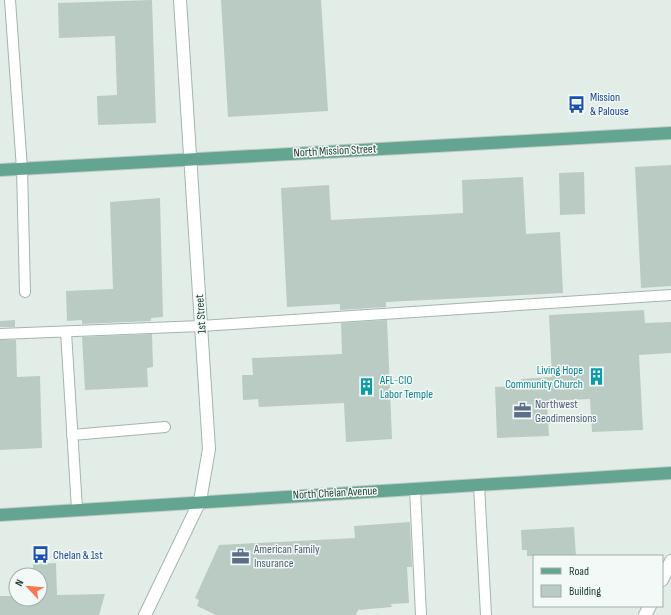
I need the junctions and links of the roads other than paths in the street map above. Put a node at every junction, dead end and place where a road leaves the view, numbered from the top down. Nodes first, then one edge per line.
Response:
1 (10, 0) edge
2 (180, 0) edge
3 (671, 133) edge
4 (190, 159) junction
5 (22, 169) junction
6 (0, 170) edge
7 (25, 292) dead end
8 (671, 295) edge
9 (202, 326) junction
10 (66, 332) junction
11 (0, 334) edge
12 (165, 427) dead end
13 (72, 435) junction
14 (671, 473) edge
15 (479, 485) junction
16 (414, 489) junction
17 (200, 501) junction
18 (77, 509) junction
19 (0, 515) edge
20 (671, 561) edge
21 (663, 578) edge
22 (145, 615) edge
23 (421, 615) edge
24 (486, 615) edge

1 - 5 lane
2 - 4 street, 1st Street
3 - 4 main road, North Mission Street
4 - 5 main road, North Mission Street
4 - 9 street, 1st Street
5 - 6 main road, North Mission Street
5 - 7 lane
8 - 9 lane
9 - 10 lane
9 - 17 street, 1st Street
10 - 11 lane
10 - 13 lane
12 - 13 lane
13 - 18 lane
14 - 15 main road, North Chelan Avenue
15 - 16 main road, North Chelan Avenue
15 - 24 lane
16 - 17 main road, North Chelan Avenue
16 - 23 lane
17 - 18 main road, North Chelan Avenue
17 - 22 street, 1st Street
18 - 19 main road, North Chelan Avenue
20 - 21 street

